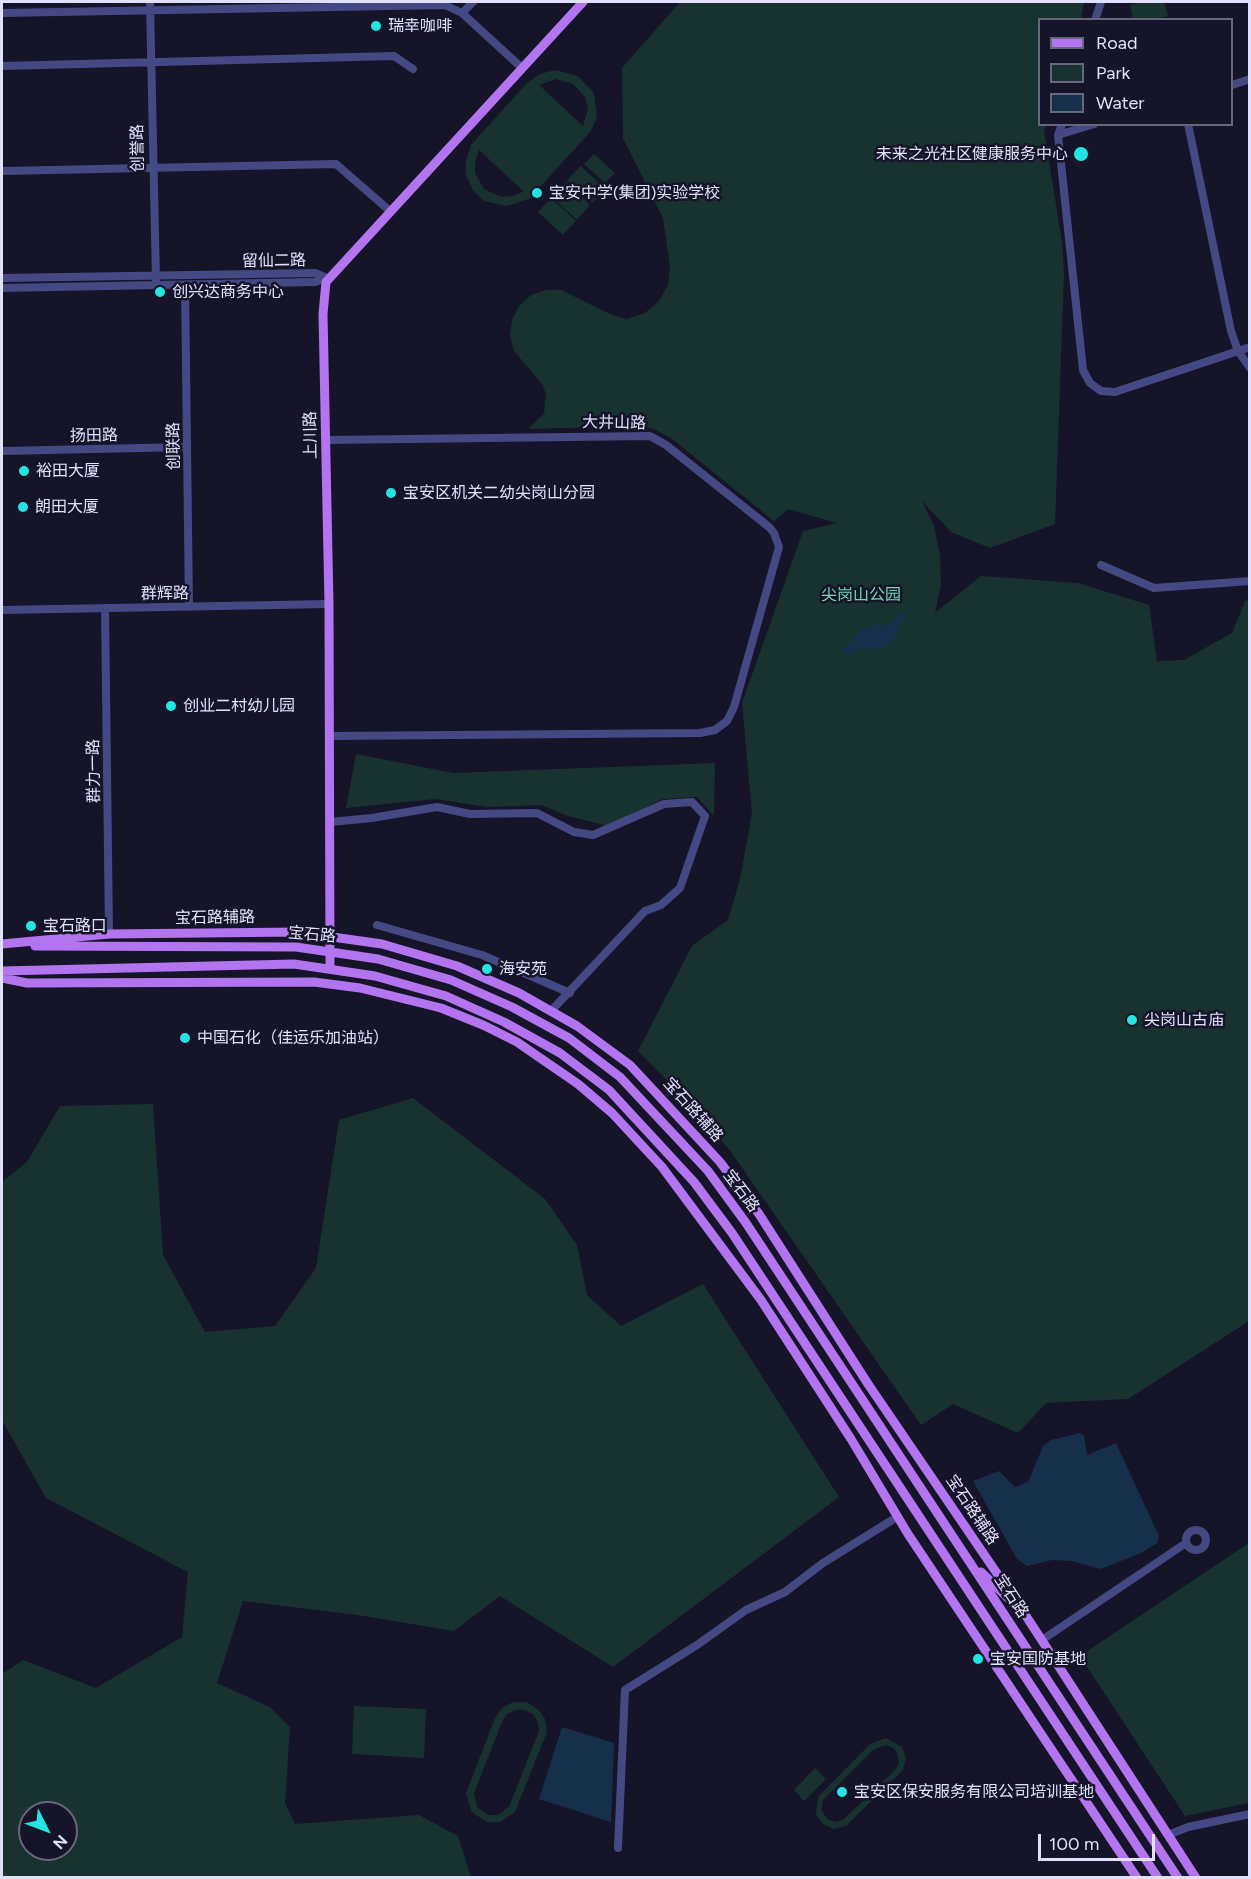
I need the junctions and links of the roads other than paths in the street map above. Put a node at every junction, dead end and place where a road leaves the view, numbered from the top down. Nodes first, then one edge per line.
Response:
1 (473, 2) edge
2 (583, 2) edge
3 (1101, 2) edge
4 (445, 3) edge
5 (150, 6) edge
6 (2, 13) edge
7 (462, 13) junction
8 (1096, 18) edge
9 (151, 62) junction
10 (2, 66) edge
11 (522, 68) junction
12 (413, 69) dead end
13 (1250, 79) edge
14 (1233, 85) edge
15 (1061, 126) edge
16 (1087, 126) edge
17 (1188, 126) edge
18 (1058, 135) junction
19 (152, 169) junction
20 (2, 171) edge
21 (390, 211) junction
22 (156, 276) junction
23 (327, 278) junction
24 (2, 279) edge
25 (157, 285) junction
26 (185, 285) junction
27 (2, 288) edge
28 (1250, 347) edge
29 (1238, 351) junction
30 (1250, 368) edge
31 (326, 440) junction
32 (187, 447) junction
33 (2, 451) edge
34 (1101, 565) dead end
35 (1250, 581) edge
36 (329, 604) junction
37 (189, 607) junction
38 (105, 608) junction
39 (2, 610) edge
40 (330, 735) junction
41 (330, 822) junction
42 (377, 925) dead end
43 (109, 934) junction
44 (331, 935) junction
45 (2, 945) edge
46 (331, 951) junction
47 (330, 968) junction
48 (2, 971) edge
49 (2, 978) edge
50 (570, 993) junction
51 (551, 1011) junction
52 (897, 1517) junction
53 (1186, 1543) dead end
54 (968, 1558) junction
55 (1028, 1619) junction
56 (1042, 1640) junction
57 (1250, 1814) edge
58 (1168, 1835) junction
59 (618, 1848) dead end
60 (1137, 1878) edge
61 (1158, 1878) edge
62 (1178, 1878) edge
63 (1197, 1878) edge

1 - 7 street
2 - 11 main road
3 - 8 street
4 - 5 street
4 - 7 street
5 - 6 street
5 - 9 street, 创誉路
7 - 11 street
9 - 10 street
9 - 12 street
9 - 19 street, 创誉路
11 - 21 main road
13 - 14 street
15 - 18 street
16 - 18 street
17 - 29 street
18 - 29 street
19 - 20 street
19 - 21 street
19 - 22 street, 创誉路
21 - 23 main road
22 - 23 street, 留仙二路
22 - 24 street, 留仙二路
22 - 25 street, 创誉路
23 - 26 street, 留仙二路
23 - 31 main road, 上川路
25 - 26 street, 留仙二路
25 - 27 street, 留仙二路
26 - 32 street, 创联路
28 - 29 street
29 - 30 street
31 - 36 main road, 上川路
31 - 40 street, 大井山路
32 - 33 street, 扬田路
32 - 37 street, 创联路
34 - 35 street
36 - 37 street, 群辉路
36 - 40 main road, 上川路
37 - 38 street, 群辉路
38 - 39 street, 群辉路
38 - 43 street, 群力一路
40 - 41 main road, 上川路
41 - 44 main road, 上川路
41 - 50 street
42 - 50 street
43 - 44 main road, 宝石路辅路
43 - 45 main road, 宝石路辅路
44 - 46 main road, 上川路
44 - 51 main road, 宝石路辅路
45 - 46 main road, 宝石路
46 - 47 main road, 上川路
46 - 54 main road, 宝石路
47 - 48 main road, 宝石路
47 - 61 main road, 宝石路
49 - 52 main road
50 - 51 street
51 - 55 main road, 宝石路辅路
52 - 59 street
52 - 60 main road
53 - 56 street
54 - 55 main road
54 - 62 main road, 宝石路
55 - 56 main road, 宝石路辅路
56 - 58 main road, 宝石路辅路
57 - 58 street
58 - 63 main road, 宝石路辅路

